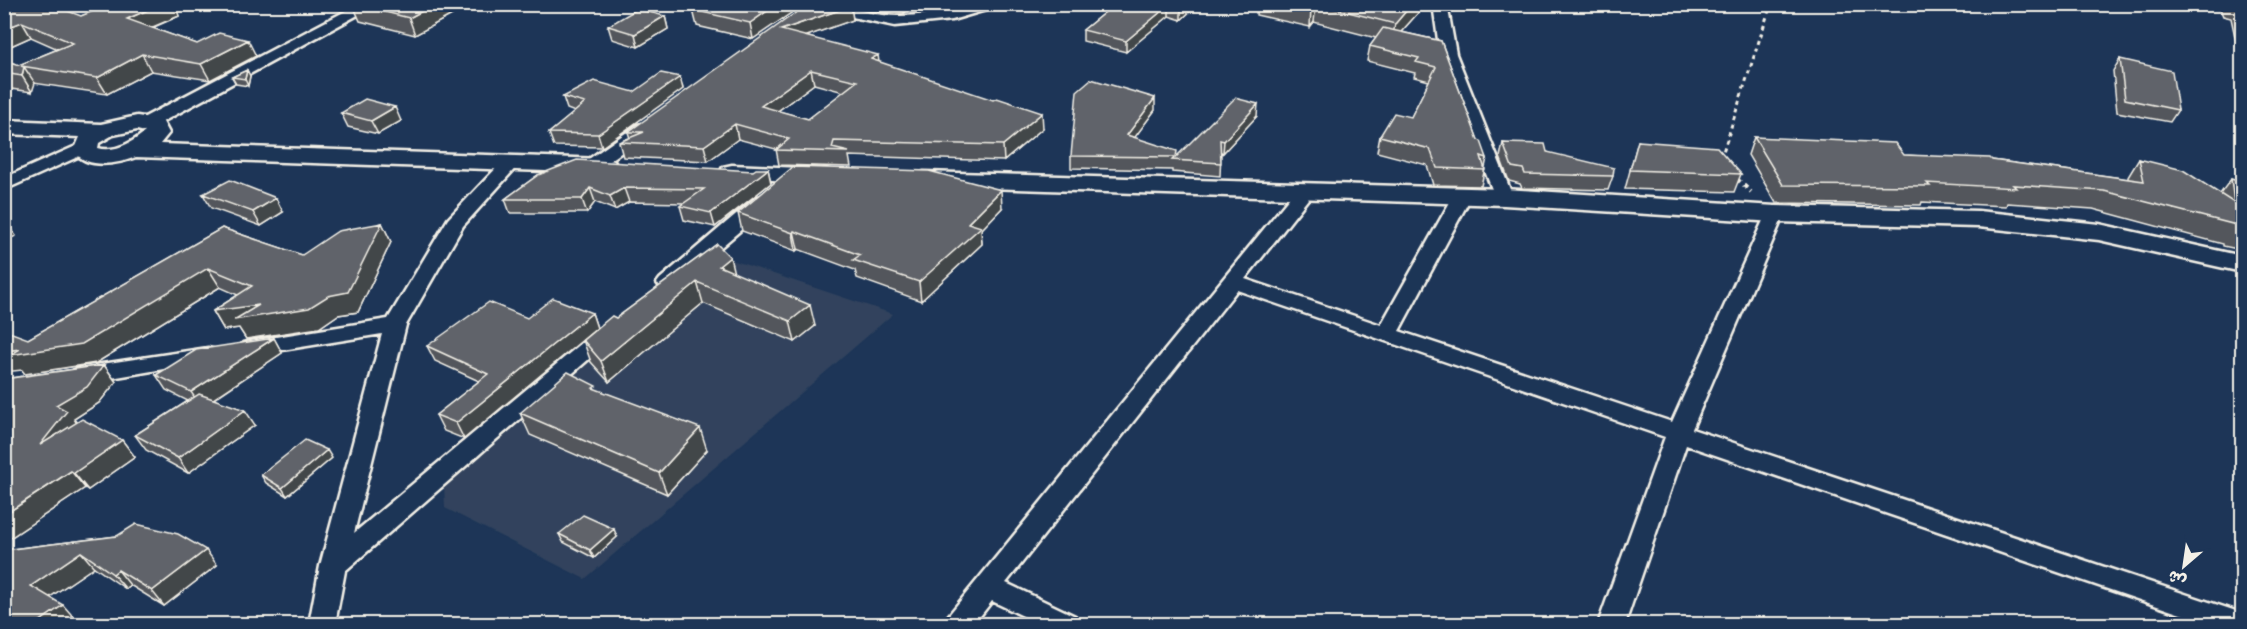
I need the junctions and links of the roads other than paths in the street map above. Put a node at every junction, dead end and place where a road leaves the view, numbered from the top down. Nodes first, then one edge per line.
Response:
1 (371, 4) edge
2 (991, 4) edge
3 (1440, 4) edge
4 (813, 7) edge
5 (660, 117) edge
6 (4, 127) edge
7 (152, 128) junction
8 (104, 131) junction
9 (4, 143) edge
10 (85, 147) junction
11 (134, 150) junction
12 (511, 163) junction
13 (592, 165) junction
14 (628, 167) edge
15 (711, 171) edge
16 (795, 175) junction
17 (852, 177) edge
18 (899, 178) edge
19 (4, 185) edge
20 (1306, 190) junction
21 (1463, 195) junction
22 (1504, 196) junction
23 (1775, 214) junction
24 (2242, 264) edge
25 (1233, 282) junction
26 (650, 297) edge
27 (623, 320) edge
28 (395, 325) junction
29 (1387, 334) junction
30 (64, 378) edge
31 (1679, 432) junction
32 (333, 566) junction
33 (989, 586) junction
34 (322, 624) edge
35 (958, 624) edge
36 (1065, 624) edge
37 (1611, 624) edge
38 (2242, 624) edge

1 - 7 street
2 - 4 street
3 - 22 street
5 - 13 street
6 - 8 street
7 - 8 street
7 - 11 street
7 - 13 street
8 - 10 street
9 - 10 street
10 - 11 street
10 - 19 street
11 - 12 street
12 - 13 street
12 - 28 street
13 - 14 street
15 - 16 street
16 - 17 street
16 - 26 street
18 - 20 street
20 - 21 street
20 - 25 street
21 - 22 street
21 - 29 street
22 - 23 street
23 - 24 street
23 - 31 street
25 - 29 street
25 - 33 street
27 - 32 street
28 - 30 street
28 - 32 street
29 - 31 street
31 - 37 street
31 - 38 street
32 - 34 street
33 - 35 street
33 - 36 street

